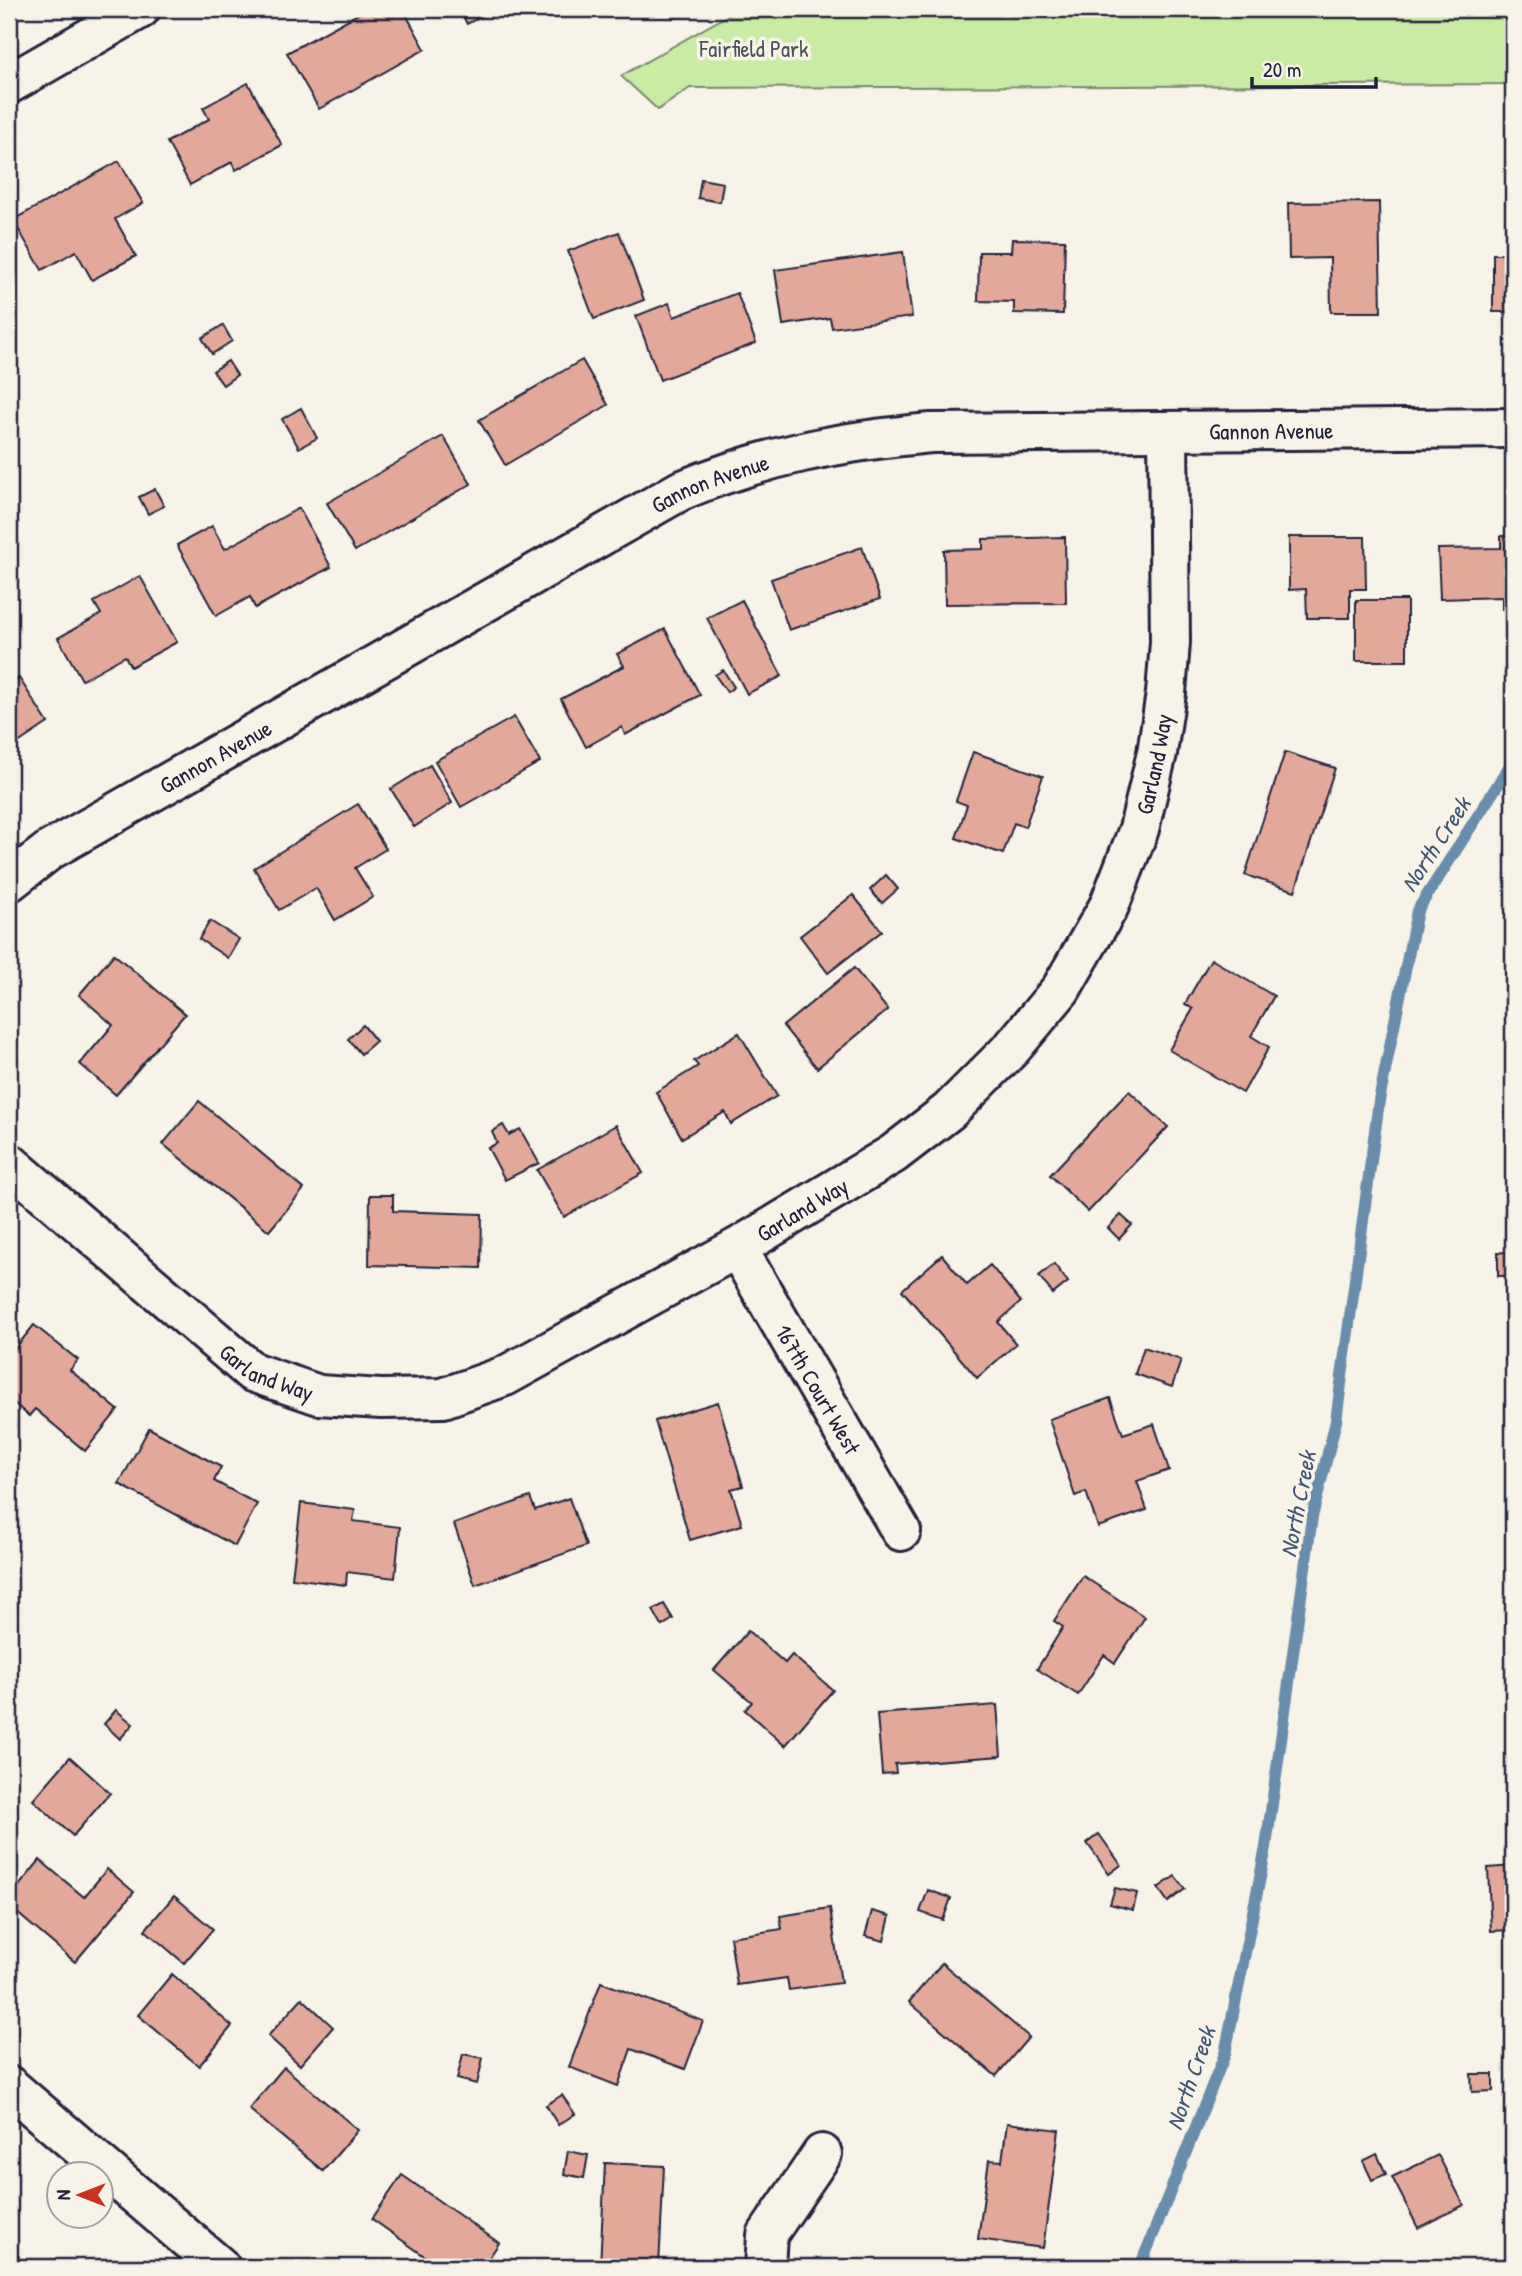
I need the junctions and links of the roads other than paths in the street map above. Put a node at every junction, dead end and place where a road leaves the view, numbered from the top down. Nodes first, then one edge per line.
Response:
1 (140, 9) edge
2 (9, 84) edge
3 (1513, 428) edge
4 (1168, 432) junction
5 (9, 882) edge
6 (9, 1163) edge
7 (737, 1248) junction
8 (901, 1531) dead end
9 (9, 2086) edge
10 (822, 2154) dead end
11 (220, 2267) edge
12 (765, 2267) edge

1 - 2 street
3 - 4 street, Gannon Avenue
4 - 5 street, Gannon Avenue
4 - 7 street, Garland Way
6 - 7 street, Garland Way
7 - 8 street, 167th Court West
9 - 11 street
10 - 12 street

